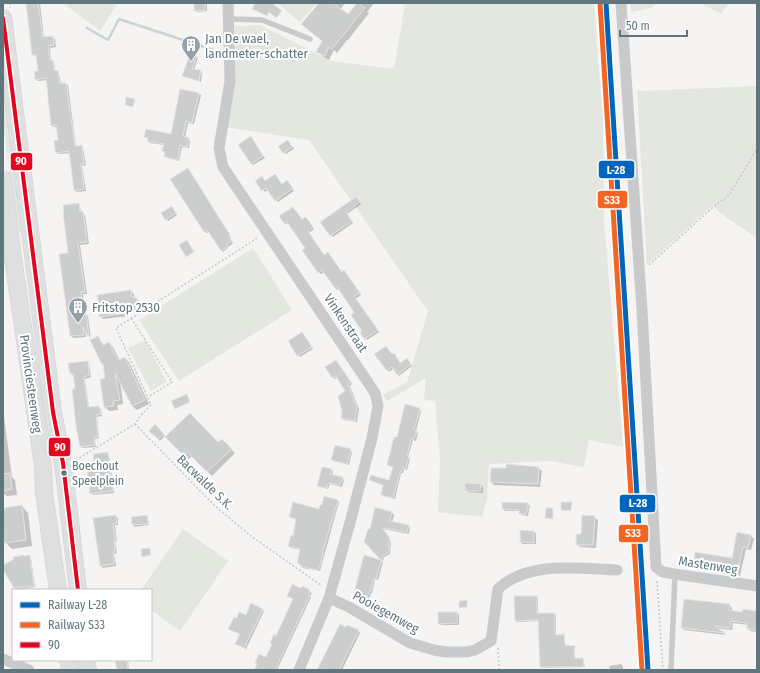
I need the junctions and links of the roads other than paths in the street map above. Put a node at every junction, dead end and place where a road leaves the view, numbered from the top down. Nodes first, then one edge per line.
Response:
1 (228, 3) edge
2 (621, 3) edge
3 (3, 18) edge
4 (228, 19) junction
5 (310, 39) dead end
6 (3, 179) edge
7 (44, 492) junction
8 (67, 499) junction
9 (617, 570) dead end
10 (675, 575) junction
11 (757, 586) edge
12 (58, 589) edge
13 (78, 589) edge
14 (329, 595) junction
15 (3, 659) edge
16 (29, 670) edge
17 (299, 670) edge
18 (671, 670) edge

1 - 4 street, Vinkenstraat
2 - 10 street, Mastenweg
3 - 8 main road, Provinciesteenweg
4 - 5 lane
4 - 14 street, Vinkenstraat
6 - 7 main road, Provinciesteenweg
7 - 8 main road
7 - 12 main road, Provinciesteenweg
8 - 13 main road, Provinciesteenweg
9 - 14 street, Pooiegemweg
10 - 11 street, Mastenweg
10 - 18 lane
14 - 17 street, Vinkenstraat
15 - 16 street

